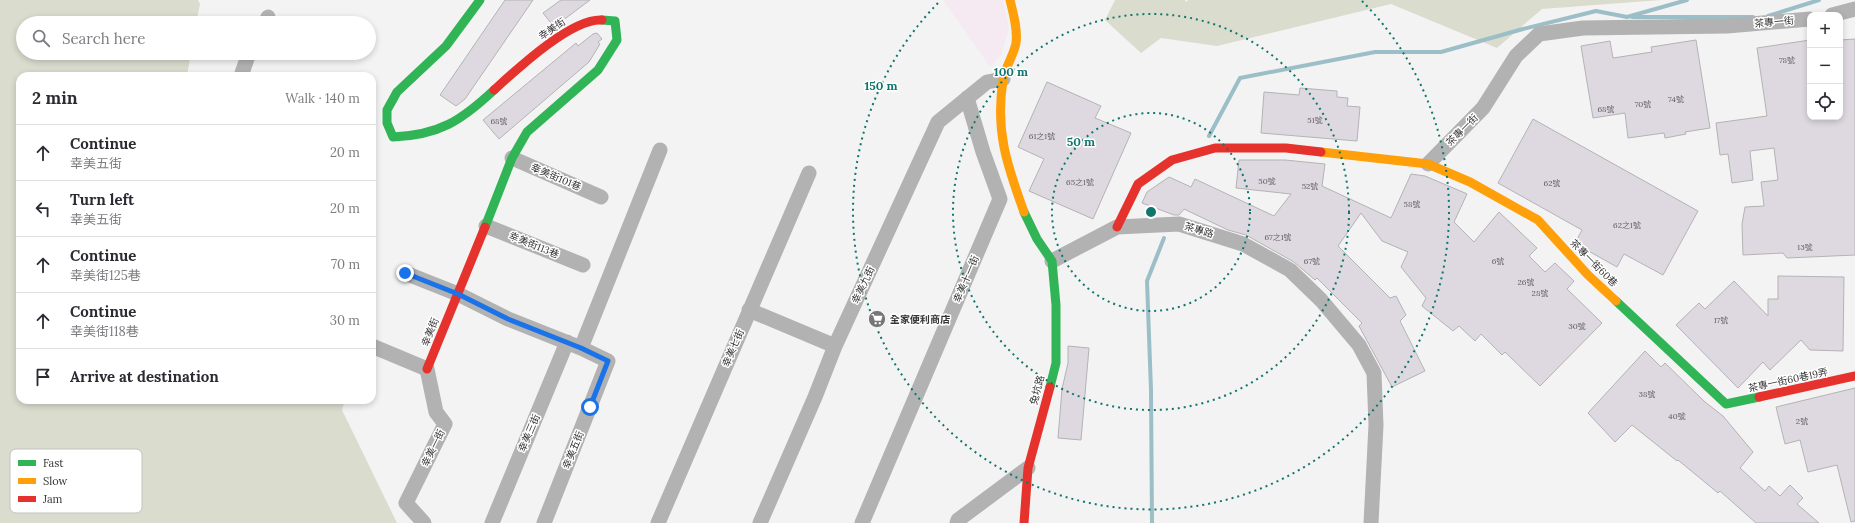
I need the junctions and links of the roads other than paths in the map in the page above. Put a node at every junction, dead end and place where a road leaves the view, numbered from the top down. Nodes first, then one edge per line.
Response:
1 (480, 0) edge
2 (1010, 0) edge
3 (1855, 9) edge
4 (1843, 12) edge
5 (1807, 19) edge
6 (247, 60) edge
7 (242, 72) edge
8 (1003, 79) junction
9 (967, 98) junction
10 (660, 150) dead end
11 (512, 158) junction
12 (1428, 164) junction
13 (809, 173) dead end
14 (601, 197) dead end
15 (486, 226) junction
16 (1117, 227) junction
17 (1052, 261) junction
18 (583, 265) dead end
19 (405, 273) dead end
20 (458, 294) junction
21 (749, 310) junction
22 (574, 345) junction
23 (835, 346) junction
24 (376, 348) edge
25 (427, 369) junction
26 (1855, 376) edge
27 (1726, 404) joint
28 (1028, 468) junction
29 (424, 523) edge
30 (492, 523) edge
31 (544, 523) edge
32 (658, 523) edge
33 (760, 523) edge
34 (862, 523) edge
35 (957, 523) edge
36 (1024, 523) edge
37 (1371, 523) edge

1 - 11 street, 幸美街
2 - 8 street
3 - 4 street
5 - 12 street, 茶專一街
6 - 7 street
8 - 9 street, 幸美九街
8 - 17 street
9 - 23 street, 幸美九街
9 - 34 street, 幸美十一街
10 - 22 street, 幸美三街
11 - 14 street, 幸美街101巷
11 - 15 street, 幸美街
12 - 16 street
12 - 27 street, 茶專一街60巷
13 - 21 street, 幸美七街
15 - 18 street, 幸美街113巷
15 - 20 street, 幸美街
16 - 17 street, 茶專路
16 - 37 street, 茶專路
17 - 28 street, 兔坑路
19 - 20 street
20 - 22 street
20 - 25 street, 幸美街
21 - 23 street
21 - 32 street, 幸美七街
22 - 30 street, 幸美三街
22 - 31 street, 幸美五街
23 - 33 street, 幸美九街
24 - 25 street
25 - 29 street, 幸美一街
26 - 27 street, 茶專一街60巷19弄
28 - 35 street
28 - 36 street, 兔坑路

